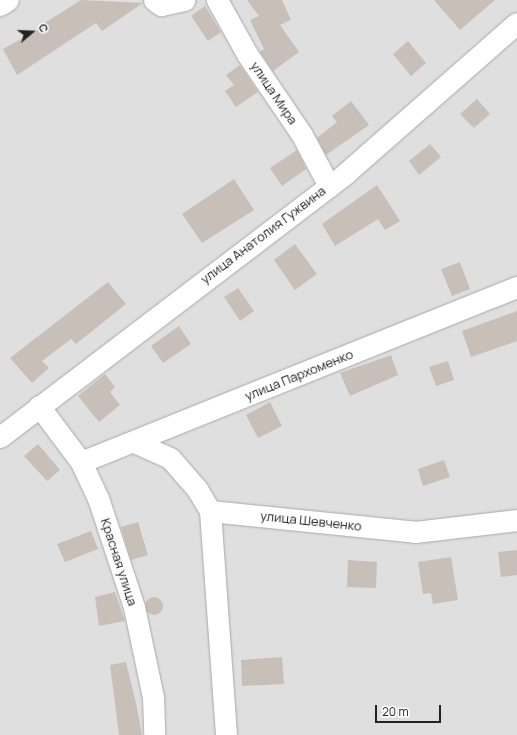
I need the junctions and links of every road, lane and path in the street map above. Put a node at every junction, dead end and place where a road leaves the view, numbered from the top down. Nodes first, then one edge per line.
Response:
1 (8, 0) edge
2 (154, 0) edge
3 (184, 0) edge
4 (217, 0) edge
5 (0, 5) edge
6 (517, 23) edge
7 (329, 186) junction
8 (517, 287) edge
9 (39, 406) junction
10 (0, 437) edge
11 (134, 442) junction
12 (80, 462) junction
13 (210, 511) junction
14 (517, 520) edge
15 (154, 735) edge
16 (226, 735) edge

1 - 5 street
2 - 3 street
4 - 7 street, улица Мира
6 - 7 street, улица Анатолия Гужвина
7 - 9 street, улица Анатолия Гужвина
8 - 11 street, улица Пархоменко
9 - 10 street, улица Анатолия Гужвина
9 - 12 street, Красная улица
11 - 12 street, улица Пархоменко
11 - 13 street
12 - 15 street, Красная улица
13 - 14 street, улица Шевченко
13 - 16 street

